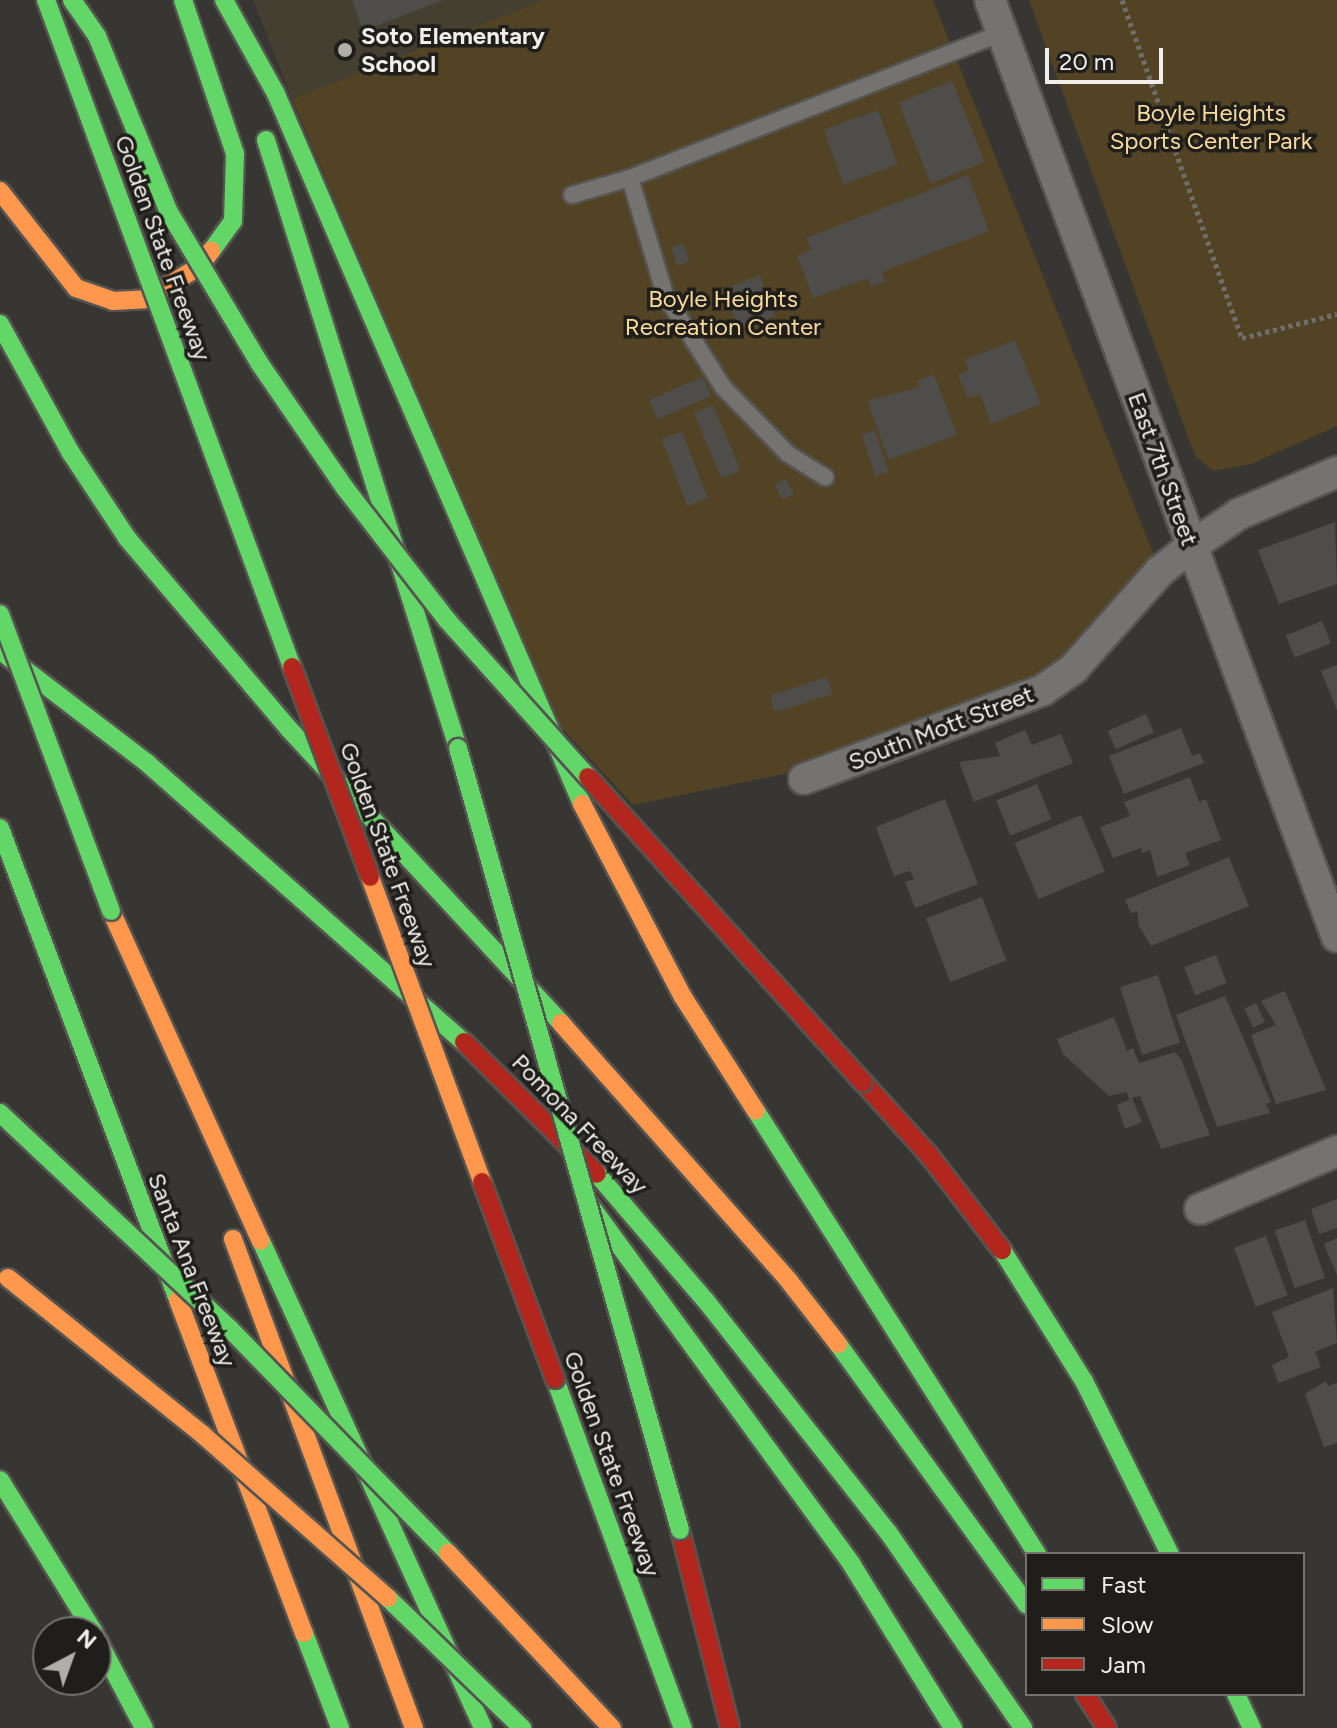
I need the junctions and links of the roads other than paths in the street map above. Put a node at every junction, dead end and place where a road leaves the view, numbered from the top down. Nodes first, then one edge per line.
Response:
1 (46, 0) edge
2 (72, 0) edge
3 (183, 0) edge
4 (224, 0) edge
5 (990, 0) edge
6 (1002, 33) junction
7 (245, 80) dead end
8 (258, 117) dead end
9 (630, 178) junction
10 (0, 191) edge
11 (572, 195) dead end
12 (0, 324) edge
13 (1337, 472) edge
14 (825, 477) dead end
15 (1192, 546) junction
16 (0, 614) edge
17 (0, 651) edge
18 (804, 779) dead end
19 (0, 828) edge
20 (111, 911) junction
21 (1337, 937) edge
22 (484, 1060) junction
23 (0, 1113) edge
24 (1337, 1151) edge
25 (210, 1178) dead end
26 (1200, 1209) dead end
27 (227, 1223) dead end
28 (4, 1275) edge
29 (0, 1480) edge
30 (1036, 1552) edge
31 (1169, 1552) edge
32 (1025, 1602) edge
33 (84, 1616) edge
34 (112, 1667) edge
35 (1086, 1696) edge
36 (1237, 1696) edge
37 (144, 1728) edge
38 (340, 1728) edge
39 (414, 1728) edge
40 (483, 1728) edge
41 (522, 1728) edge
42 (612, 1728) edge
43 (683, 1728) edge
44 (730, 1728) edge
45 (953, 1728) edge
46 (1023, 1728) edge
47 (1107, 1728) edge
48 (1252, 1728) edge

1 - 43 highway, Golden State Freeway, bridge
2 - 31 highway, bridge
3 - 10 highway
4 - 7 highway
4 - 30 highway
5 - 6 street, East 7th Street
6 - 9 lane
6 - 15 street, East 7th Street
8 - 44 highway, bridge
9 - 11 lane
9 - 14 lane
12 - 32 highway
13 - 15 street, South Mott Street
15 - 18 street, South Mott Street
15 - 21 street, East 7th Street
16 - 20 highway, bridge
17 - 22 highway, Pomona Freeway
19 - 38 highway, Santa Ana Freeway
20 - 25 highway
20 - 40 highway
22 - 45 highway
22 - 46 highway, Pomona Freeway
23 - 42 highway, bridge
24 - 26 street
27 - 39 highway
28 - 41 highway, bridge
29 - 33 highway
34 - 37 highway
35 - 47 highway
36 - 48 highway

